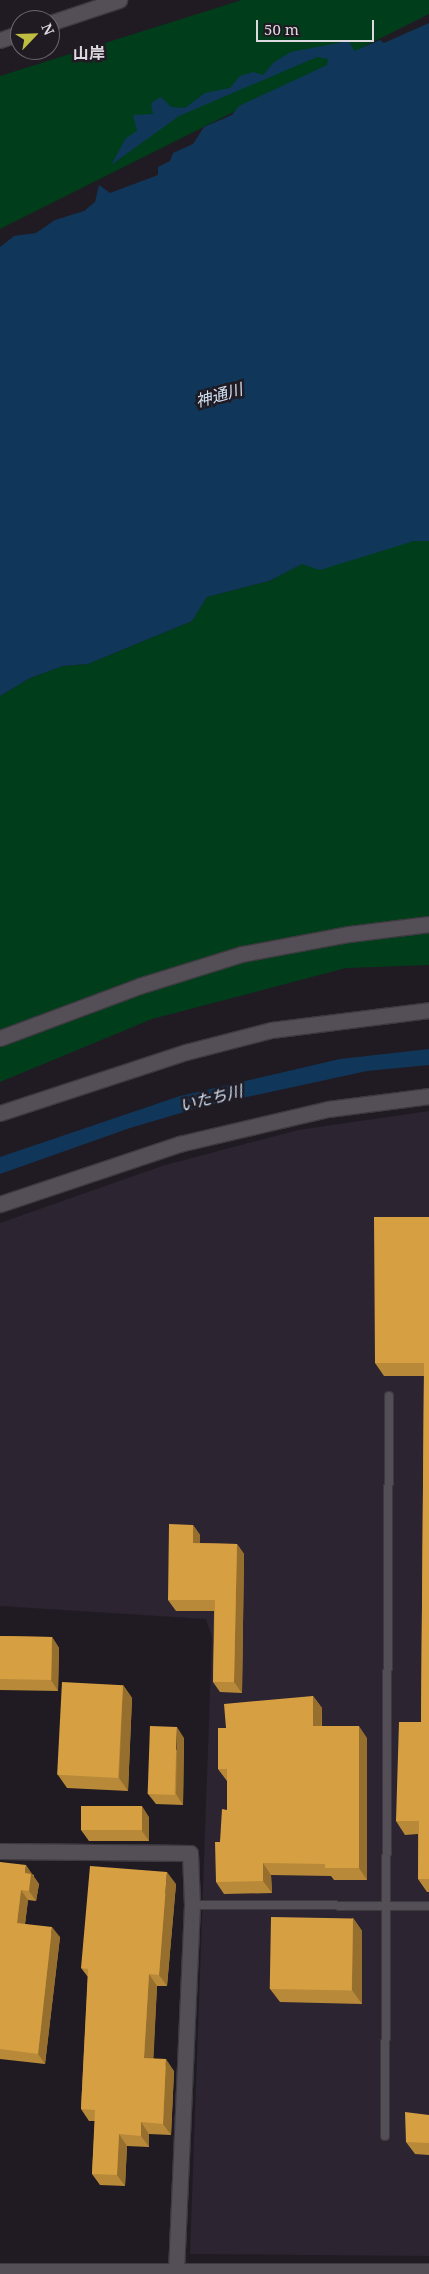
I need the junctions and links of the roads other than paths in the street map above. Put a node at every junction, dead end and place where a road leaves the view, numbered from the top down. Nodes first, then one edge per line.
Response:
1 (119, 0) edge
2 (60, 20) edge
3 (429, 924) edge
4 (429, 1010) edge
5 (0, 1038) edge
6 (429, 1096) edge
7 (0, 1113) edge
8 (0, 1204) edge
9 (389, 1396) dead end
10 (0, 1851) edge
11 (192, 1905) junction
12 (386, 1906) junction
13 (429, 1906) edge
14 (384, 2136) dead end
15 (0, 2270) edge
16 (176, 2271) edge
17 (429, 2271) edge

1 - 2 street
3 - 5 street
4 - 7 street
6 - 8 street
9 - 12 lane
10 - 11 street
11 - 12 lane
11 - 16 street
12 - 13 lane
12 - 14 lane
15 - 16 street
16 - 17 street

